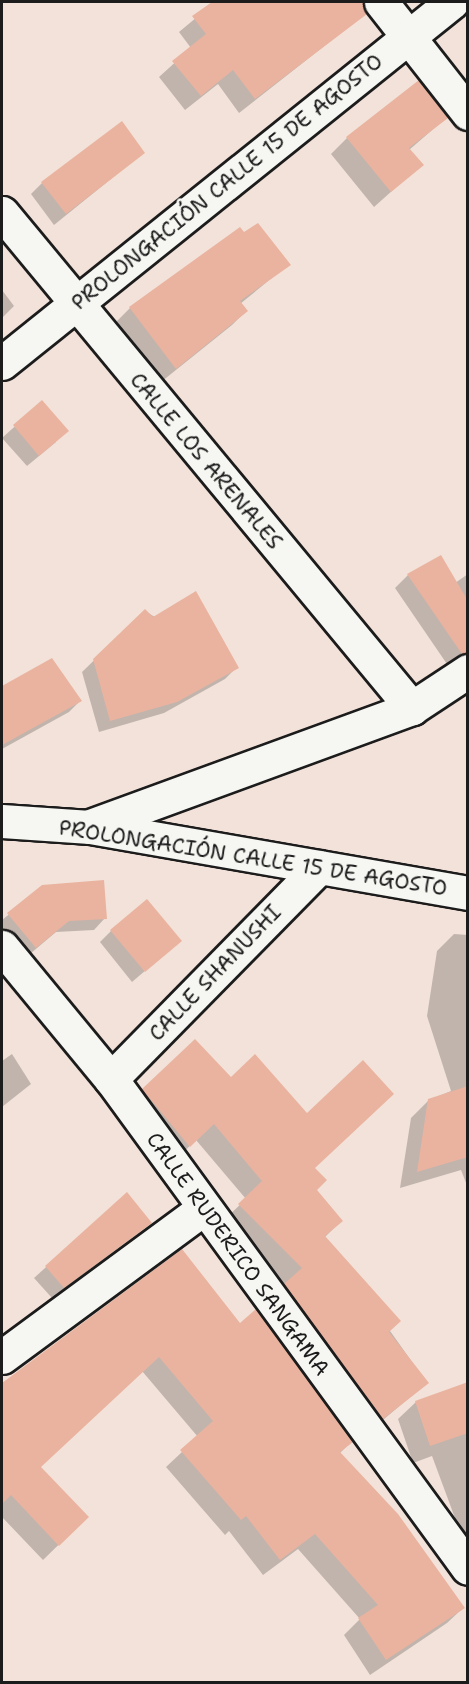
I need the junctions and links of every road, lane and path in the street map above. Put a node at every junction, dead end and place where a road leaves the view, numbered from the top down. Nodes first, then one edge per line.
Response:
1 (381, 2) edge
2 (452, 2) edge
3 (407, 38) junction
4 (468, 113) edge
5 (2, 213) edge
6 (75, 304) junction
7 (2, 363) edge
8 (468, 671) edge
9 (412, 708) junction
10 (2, 821) edge
11 (90, 826) junction
12 (319, 867) junction
13 (468, 893) edge
14 (2, 946) edge
15 (111, 1079) junction
16 (204, 1208) junction
17 (2, 1357) edge
18 (468, 1568) edge

1 - 3 street
2 - 3 street, PROLONGACIÓN CALLE 15 DE AGOSTO
3 - 4 street
3 - 6 street, PROLONGACIÓN CALLE 15 DE AGOSTO
5 - 6 street, CALLE LOS ARENALES
6 - 7 street, PROLONGACIÓN CALLE 15 DE AGOSTO
6 - 9 street, CALLE LOS ARENALES
8 - 9 street
9 - 11 street
10 - 11 street, PROLONGACIÓN CALLE 15 DE AGOSTO
11 - 12 street, PROLONGACIÓN CALLE 15 DE AGOSTO
12 - 13 street, PROLONGACIÓN CALLE 15 DE AGOSTO
12 - 15 street, CALLE SHANUSHI
14 - 15 street, CALLE RUDERICO SANGAMA
15 - 16 street, CALLE RUDERICO SANGAMA
16 - 17 street
16 - 18 street, CALLE RUDERICO SANGAMA

